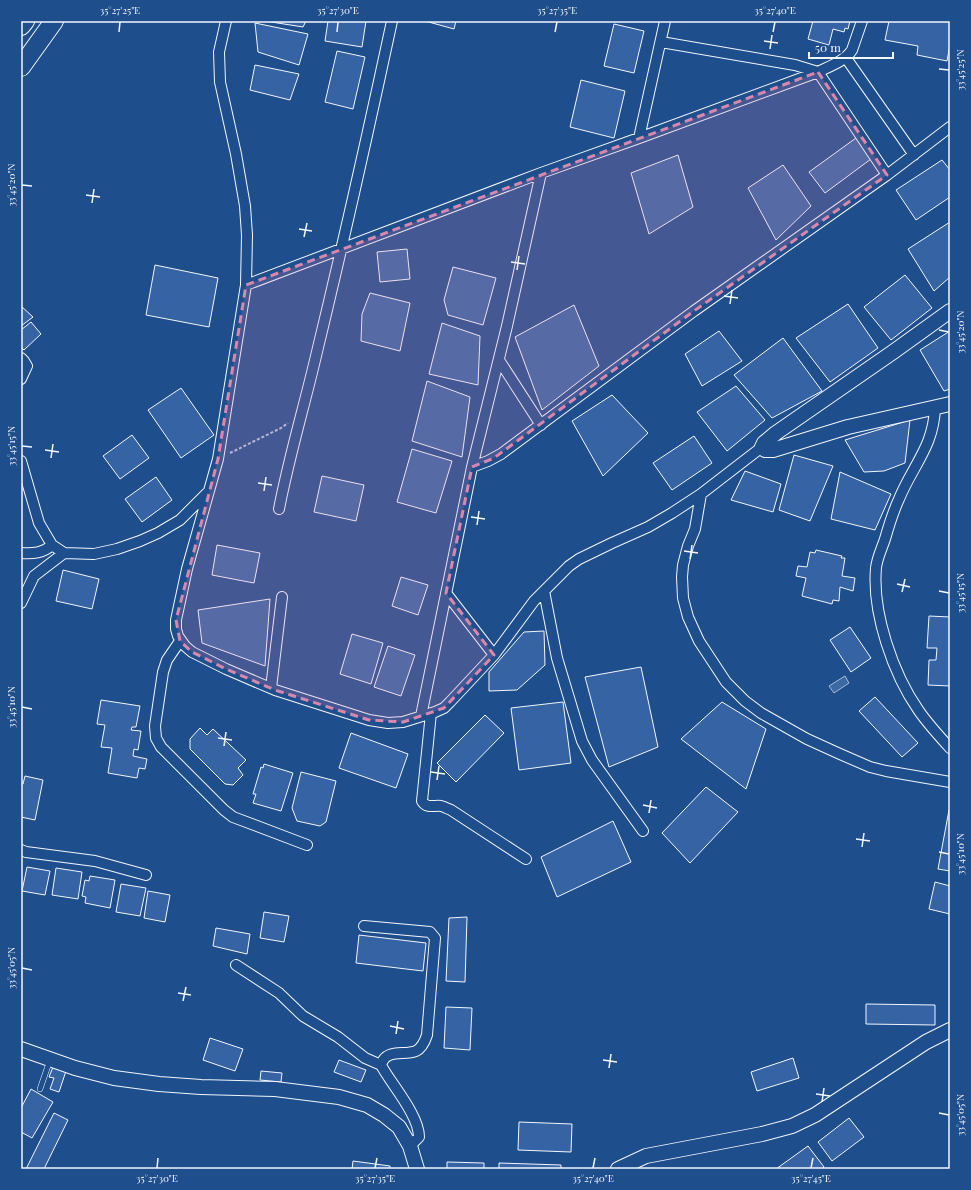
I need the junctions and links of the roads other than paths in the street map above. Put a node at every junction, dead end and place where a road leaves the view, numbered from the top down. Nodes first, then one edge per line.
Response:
1 (25, 21) edge
2 (54, 21) edge
3 (226, 21) edge
4 (392, 21) edge
5 (666, 21) edge
6 (862, 21) edge
7 (21, 26) edge
8 (661, 42) junction
9 (846, 58) junction
10 (21, 67) edge
11 (818, 72) junction
12 (950, 127) edge
13 (639, 138) junction
14 (914, 155) junction
15 (540, 173) junction
16 (887, 175) junction
17 (342, 248) junction
18 (246, 285) junction
19 (950, 311) edge
20 (21, 358) edge
21 (499, 360) junction
22 (21, 379) edge
23 (950, 404) edge
24 (935, 407) junction
25 (541, 425) junction
26 (762, 447) junction
27 (21, 461) edge
28 (472, 466) junction
29 (208, 491) junction
30 (701, 494) junction
31 (279, 509) dead end
32 (52, 545) junction
33 (64, 553) junction
34 (21, 554) edge
35 (544, 591) junction
36 (446, 593) junction
37 (282, 597) dead end
38 (21, 603) edge
39 (180, 641) junction
40 (494, 655) junction
41 (271, 688) junction
42 (426, 714) junction
43 (950, 748) edge
44 (950, 782) edge
45 (643, 831) dead end
46 (307, 845) dead end
47 (21, 850) edge
48 (526, 859) dead end
49 (146, 875) dead end
50 (364, 926) dead end
51 (236, 965) dead end
52 (950, 1030) edge
53 (21, 1049) edge
54 (51, 1059) junction
55 (381, 1065) junction
56 (40, 1089) dead end
57 (410, 1146) junction
58 (417, 1169) edge
59 (618, 1169) edge

1 - 7 highway
2 - 10 highway
3 - 18 street
4 - 17 street
5 - 8 street
6 - 9 street
8 - 11 street
8 - 13 street
9 - 11 street
9 - 14 street
11 - 13 street
11 - 16 street
12 - 14 street
13 - 15 street
14 - 16 street
15 - 17 street
15 - 21 street
16 - 25 street
17 - 18 street
17 - 31 street
18 - 29 street
19 - 26 street
20 - 22 street
21 - 25 street
21 - 28 street
23 - 24 street
24 - 26 street
24 - 43 street
25 - 28 street
26 - 30 street
27 - 32 street
28 - 36 street
29 - 33 street
29 - 39 street
30 - 35 street
30 - 44 street
32 - 33 street
32 - 34 street
33 - 38 street
35 - 40 street
35 - 45 street
36 - 40 street
36 - 42 street
37 - 41 street
39 - 41 street
39 - 46 street
40 - 42 street
41 - 42 street
42 - 48 street
47 - 49 street
50 - 55 street
51 - 55 street
52 - 59 street
53 - 54 street
54 - 56 lane
54 - 57 street
55 - 57 street
57 - 58 street

